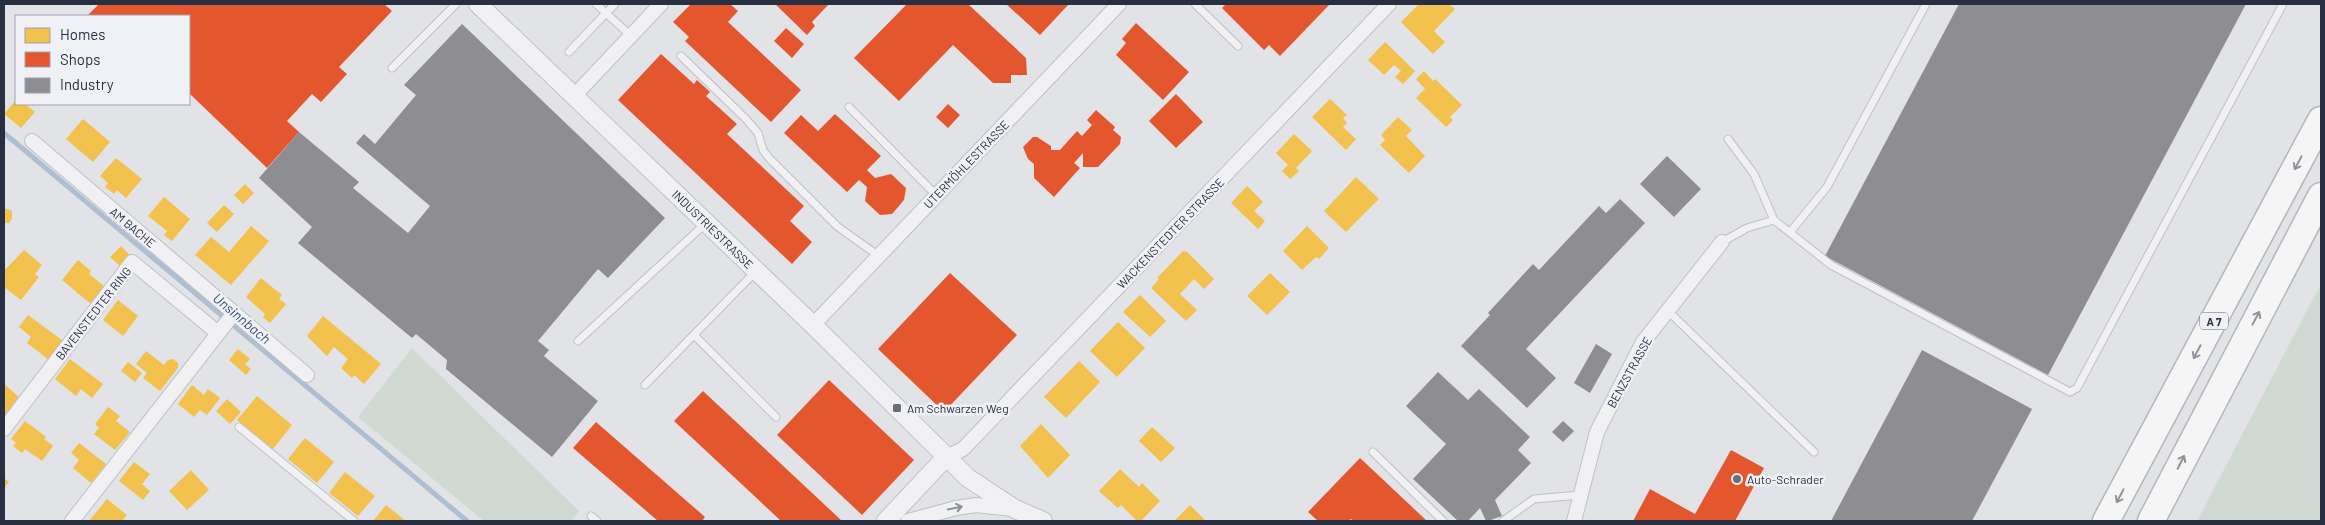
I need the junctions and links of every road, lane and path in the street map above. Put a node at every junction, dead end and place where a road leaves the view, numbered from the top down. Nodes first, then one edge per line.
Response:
1 (456, 4) edge
2 (478, 4) edge
3 (596, 4) edge
4 (615, 4) edge
5 (661, 4) edge
6 (1119, 4) edge
7 (1195, 4) edge
8 (1389, 4) edge
9 (1926, 4) edge
10 (2284, 4) edge
11 (606, 13) junction
12 (630, 36) junction
13 (1238, 46) dead end
14 (569, 52) dead end
15 (681, 56) dead end
16 (392, 68) dead end
17 (574, 96) junction
18 (849, 107) dead end
19 (2321, 120) edge
20 (1728, 140) dead end
21 (32, 141) dead end
22 (936, 195) junction
23 (2321, 196) edge
24 (1774, 220) junction
25 (706, 223) junction
26 (1791, 231) junction
27 (1722, 242) joint
28 (879, 256) junction
29 (756, 271) junction
30 (1668, 311) junction
31 (227, 322) junction
32 (813, 325) junction
33 (694, 335) junction
34 (578, 341) dead end
35 (307, 375) dead end
36 (646, 385) dead end
37 (776, 417) dead end
38 (239, 427) dead end
39 (4, 428) edge
40 (1373, 452) dead end
41 (1814, 452) dead end
42 (946, 457) junction
43 (1580, 495) junction
44 (1015, 509) junction
45 (72, 521) edge
46 (354, 521) edge
47 (886, 521) edge
48 (908, 521) edge
49 (1043, 521) edge
50 (1443, 521) edge
51 (1503, 521) edge
52 (1574, 521) edge
53 (2106, 521) edge
54 (2151, 521) edge

1 - 16 lane
2 - 17 street, INDUSTRIESTRASSE
3 - 11 lane
4 - 11 lane
5 - 12 street
6 - 22 street, UTERMÖHLESTRASSE
7 - 13 lane
8 - 42 street, WACKENSTEDTER STRASSE
9 - 26 lane
10 - 26 lane
11 - 12 lane
11 - 14 lane
12 - 17 street
15 - 28 lane
17 - 25 street, INDUSTRIESTRASSE
18 - 22 lane
19 -> 53 highway, A 7
20 - 24 lane
21 - 31 street, AM BACHE
22 - 28 street, UTERMÖHLESTRASSE
54 -> 23 highway
24 - 26 lane
24 - 27 lane
25 - 29 street, INDUSTRIESTRASSE
25 - 34 lane
27 - 30 street, BENZSTRASSE
28 - 32 street, UTERMÖHLESTRASSE
29 - 32 street, INDUSTRIESTRASSE
29 - 33 lane
30 - 41 lane
30 - 43 street, BENZSTRASSE
31 - 35 street, AM BACHE
31 - 39 street, BAVENSTEDTER RING
31 - 45 street
32 - 42 street, INDUSTRIESTRASSE
33 - 36 lane
33 - 37 lane
38 - 46 lane
40 - 50 lane
42 - 44 street
42 - 47 street
43 - 51 lane
43 - 52 street, BENZSTRASSE
48 -> 44 street
44 - 49 street

